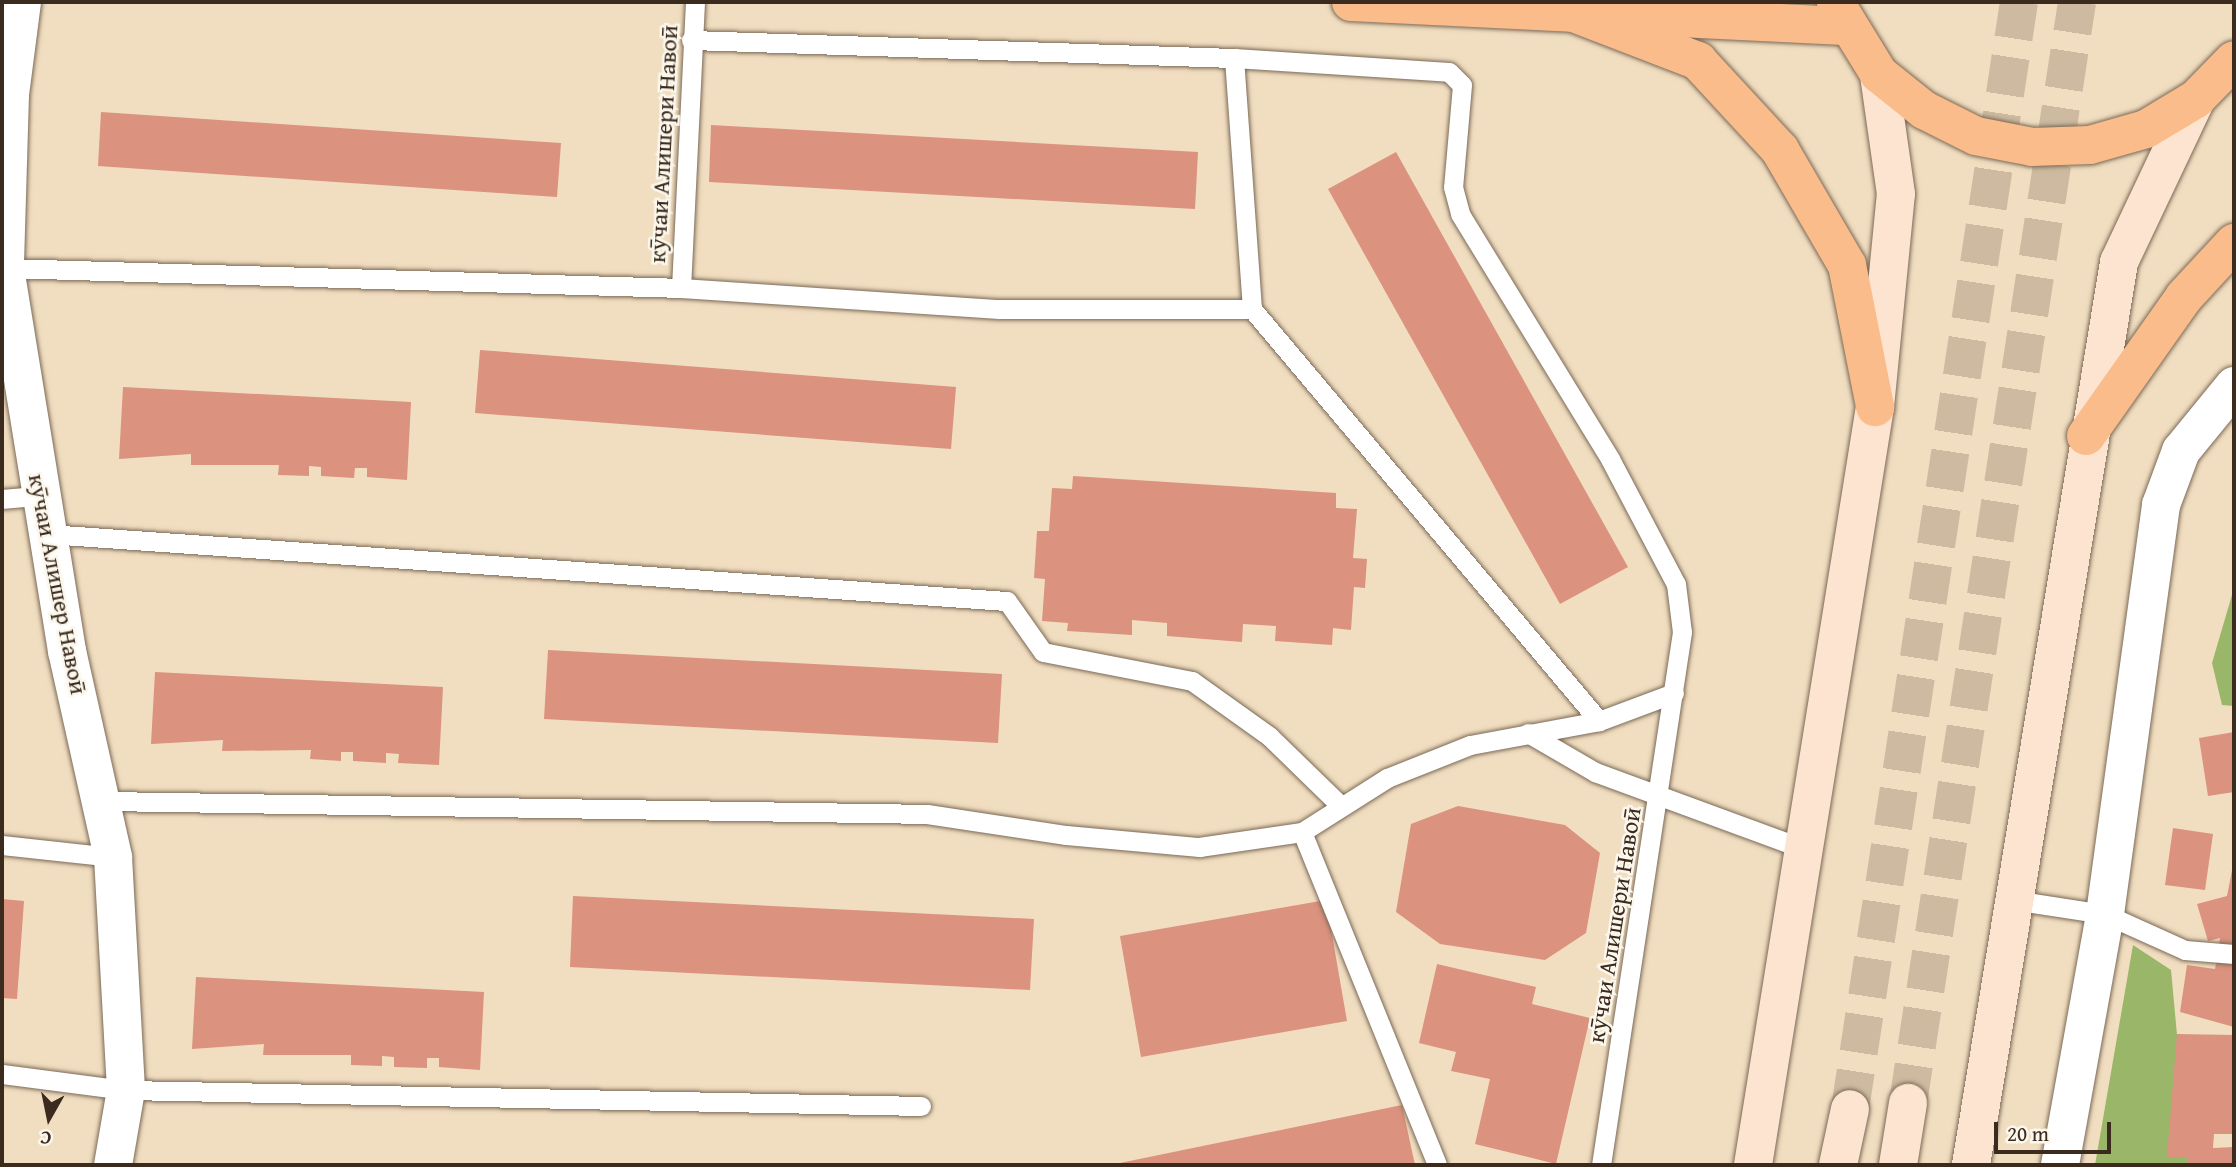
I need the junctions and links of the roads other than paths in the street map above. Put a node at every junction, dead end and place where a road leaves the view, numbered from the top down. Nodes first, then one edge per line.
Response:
1 (22, 2) edge
2 (695, 2) edge
3 (1351, 2) edge
4 (1566, 10) junction
5 (1840, 14) edge
6 (691, 40) junction
7 (1234, 58) junction
8 (2234, 60) edge
9 (1879, 74) junction
10 (6, 94) edge
11 (2196, 99) junction
12 (2234, 243) edge
13 (5, 268) junction
14 (681, 288) junction
15 (1252, 309) junction
16 (2234, 386) edge
17 (1875, 407) junction
18 (2087, 436) junction
19 (40, 496) junction
20 (2, 499) edge
21 (48, 534) junction
22 (1674, 693) junction
23 (1599, 721) junction
24 (1528, 733) junction
25 (1659, 795) junction
26 (104, 801) junction
27 (1339, 804) junction
28 (1302, 832) junction
29 (2, 845) edge
30 (1804, 849) junction
31 (113, 857) junction
32 (2012, 900) junction
33 (2105, 914) junction
34 (2234, 954) edge
35 (2, 1074) edge
36 (126, 1090) junction
37 (1908, 1103) tunnel mouth
38 (921, 1106) dead end
39 (1850, 1109) tunnel mouth
40 (113, 1165) edge
41 (1437, 1165) edge
42 (1601, 1165) edge
43 (1753, 1165) edge
44 (1838, 1165) edge
45 (1898, 1165) edge
46 (1971, 1165) edge
47 (2060, 1165) edge

1 - 10 street, кӯчаи Алишер Навоӣ
2 - 6 lane, кӯчаи Алишери Навоӣ
3 - 4 main road
4 - 5 main road
4 - 17 main road
5 - 9 main road
6 - 7 lane
6 - 14 lane, кӯчаи Алишери Навоӣ
7 - 15 lane
7 - 22 lane, кӯчаи Алишери Навоӣ
8 - 11 main road
9 - 11 main road
9 - 17 main road
10 - 13 street, кӯчаи Алишер Навоӣ
11 - 18 main road
12 - 18 main road
13 - 14 lane
13 - 19 street, кӯчаи Алишер Навоӣ
14 - 15 lane
15 - 23 lane
16 - 33 street
17 - 30 main road
18 - 32 main road
19 - 20 lane
19 - 21 street, кӯчаи Алишер Навоӣ
21 - 26 street, кӯчаи Алишер Навоӣ
21 - 27 lane
22 - 23 lane
22 - 25 lane, кӯчаи Алишери Навоӣ
23 - 24 lane
24 - 25 lane
24 - 27 lane
25 - 30 lane
25 - 42 lane, кӯчаи Алишери Навоӣ
26 - 28 lane
26 - 31 street, кӯчаи Алишер Навоӣ
27 - 28 lane
28 - 41 lane
29 - 31 lane
30 - 43 main road
31 - 36 street, кӯчаи Алишер Навоӣ
32 - 33 lane
32 - 46 main road
33 - 34 lane
33 - 47 street
35 - 36 lane
36 - 38 lane
36 - 40 street, кӯчаи Алишер Навоӣ
37 - 45 main road
39 - 44 main road

